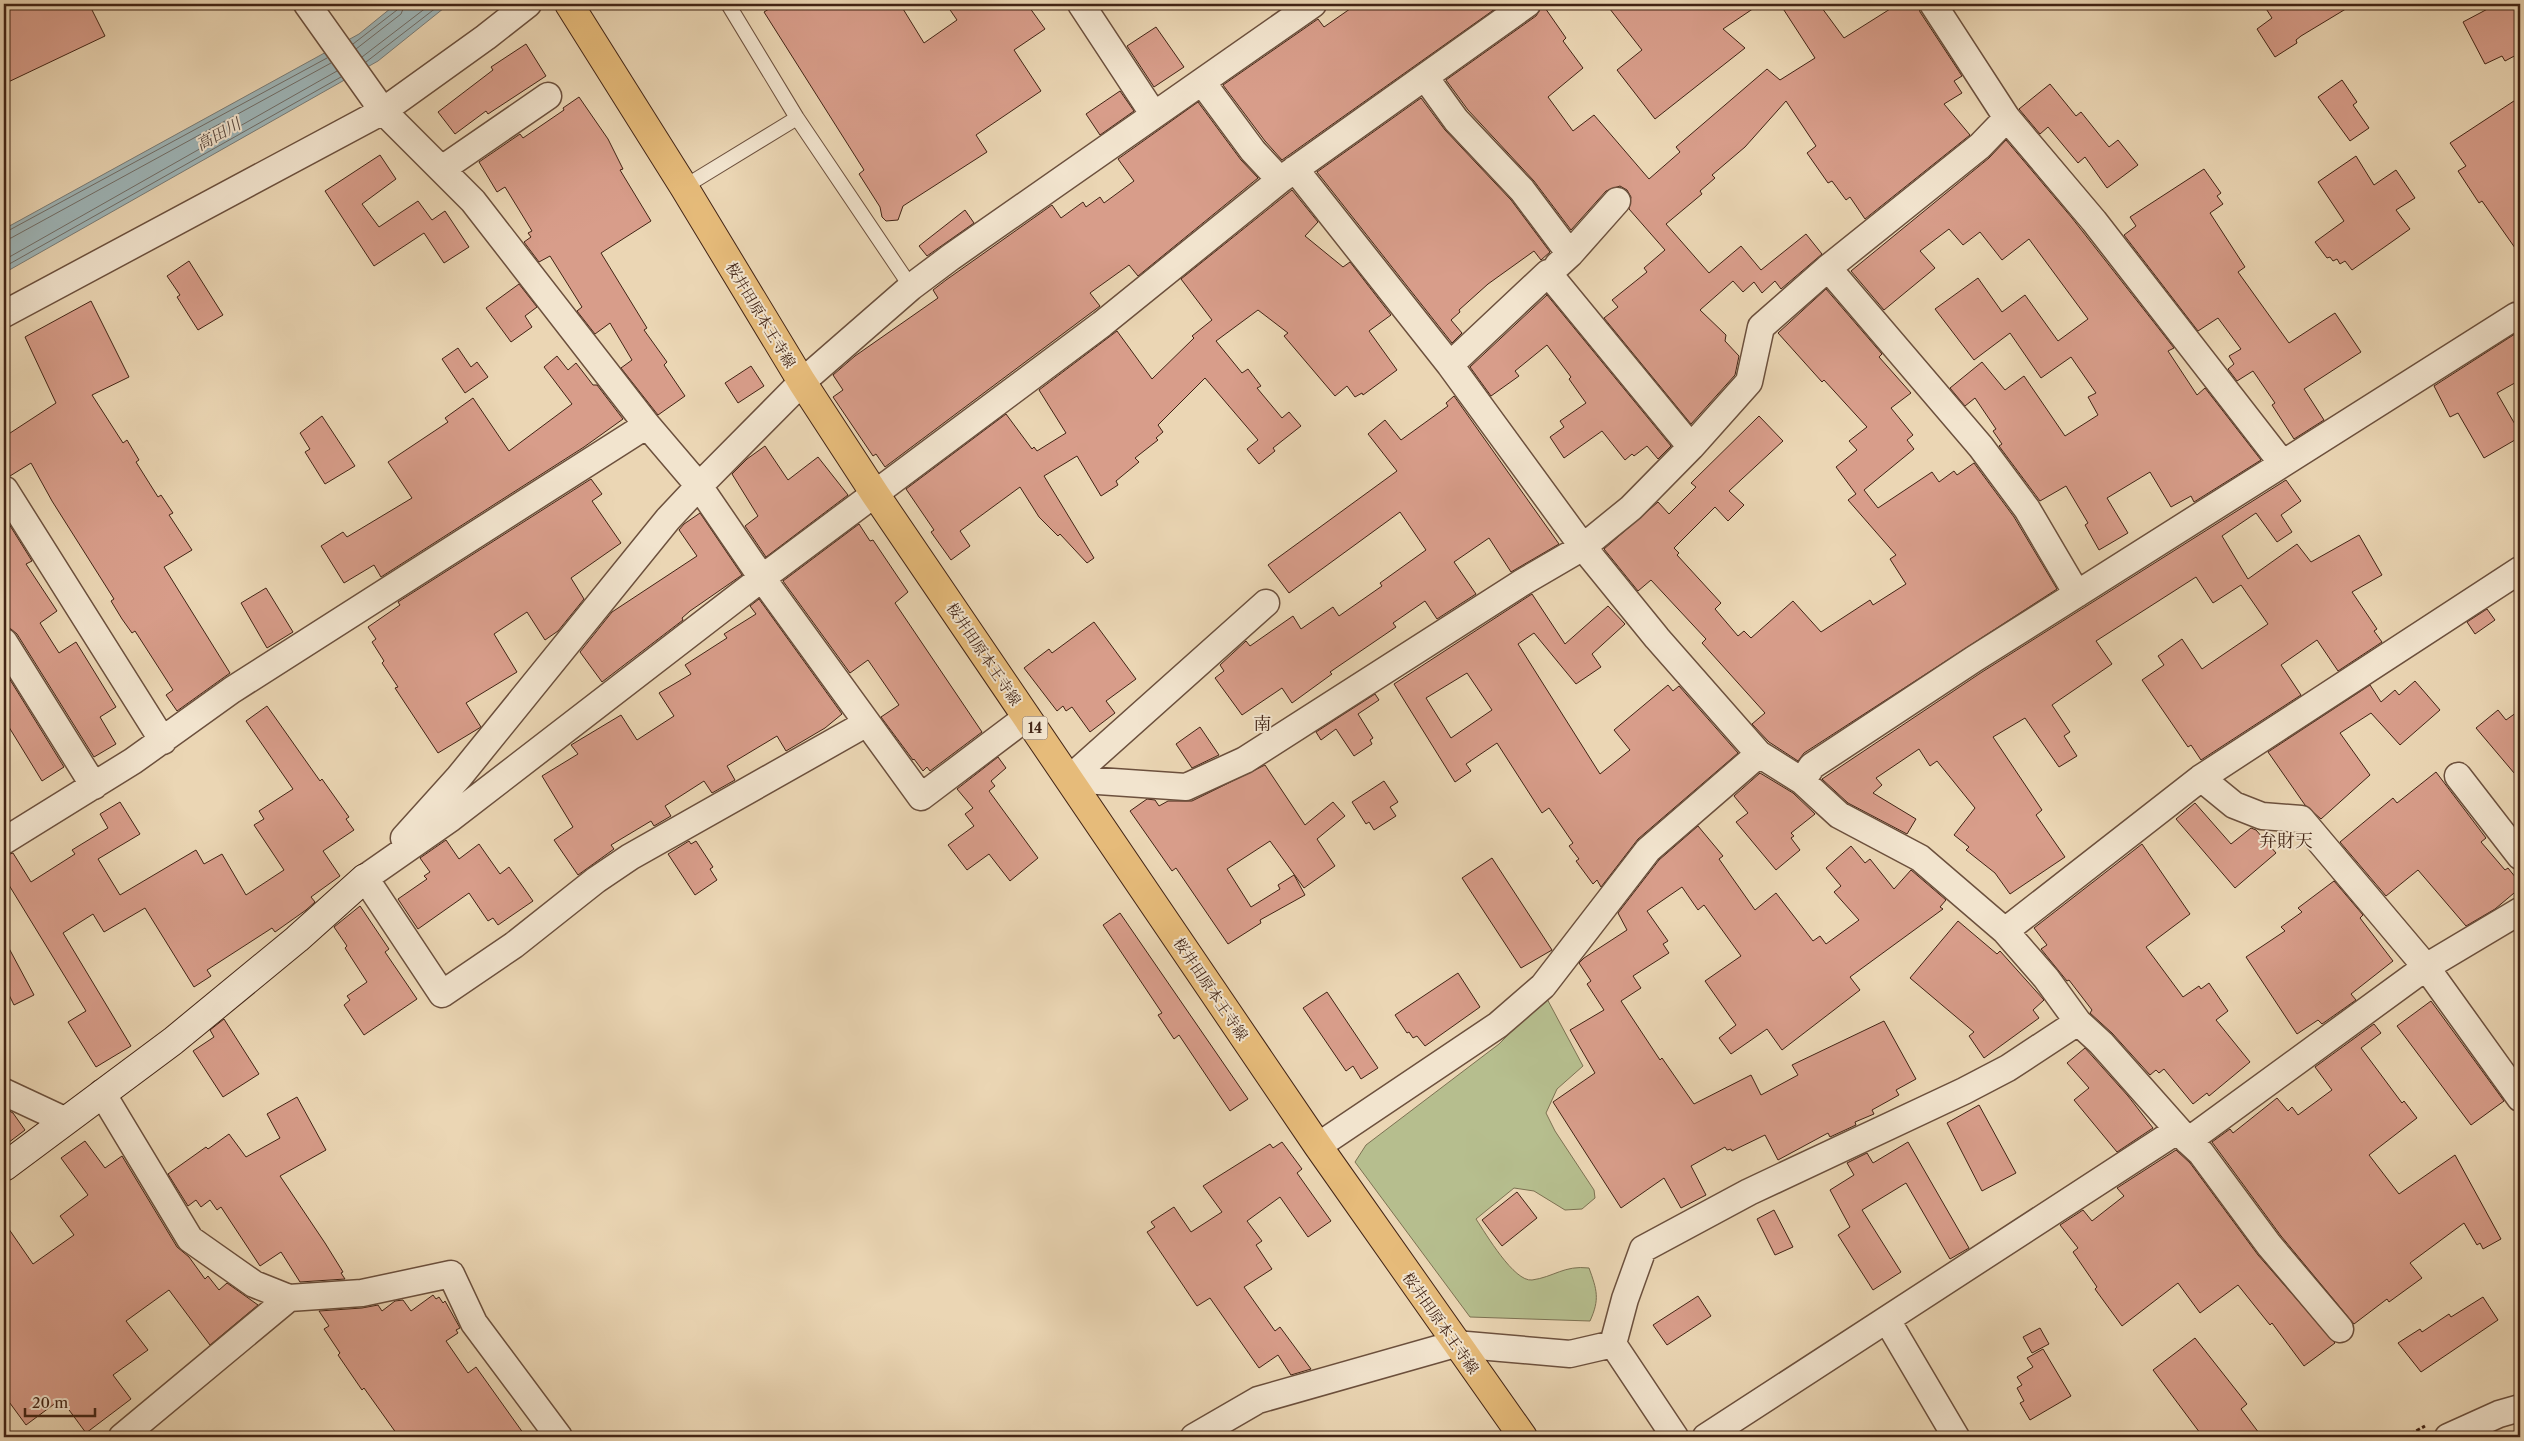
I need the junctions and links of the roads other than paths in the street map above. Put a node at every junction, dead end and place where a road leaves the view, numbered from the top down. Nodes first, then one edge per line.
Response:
1 (308, 4) edge
2 (528, 4) edge
3 (569, 4) edge
4 (728, 4) edge
5 (1081, 4) edge
6 (1313, 4) edge
7 (1933, 4) edge
8 (1521, 5) edge
9 (1423, 79) junction
10 (1202, 82) junction
11 (548, 96) dead end
12 (383, 111) junction
13 (1154, 115) junction
14 (797, 118) junction
15 (2007, 118) junction
16 (442, 169) junction
17 (1288, 174) junction
18 (684, 187) junction
19 (1617, 201) dead end
20 (1570, 254) junction
21 (1828, 268) junction
22 (1548, 273) junction
23 (911, 287) junction
24 (4, 314) edge
25 (2520, 318) edge
26 (1450, 366) junction
27 (802, 382) junction
28 (647, 425) junction
29 (1691, 447) junction
30 (2282, 463) junction
31 (698, 486) junction
32 (5, 490) edge
33 (875, 494) junction
34 (1583, 547) junction
35 (2520, 570) edge
36 (762, 578) junction
37 (2077, 594) junction
38 (1266, 603) dead end
39 (4, 642) edge
40 (1027, 717) junction
41 (867, 723) junction
42 (163, 741) junction
43 (1759, 754) junction
44 (2458, 776) dead end
45 (2201, 778) junction
46 (1069, 779) junction
47 (1802, 781) junction
48 (94, 786) junction
49 (4, 841) edge
50 (2520, 856) edge
51 (365, 878) junction
52 (2520, 912) edge
53 (2005, 931) junction
54 (2426, 967) junction
55 (2078, 1022) junction
56 (4, 1092) edge
57 (102, 1093) junction
58 (2520, 1098) edge
59 (64, 1120) junction
60 (2183, 1136) junction
61 (1318, 1146) junction
62 (4, 1166) edge
63 (289, 1298) junction
64 (1887, 1320) junction
65 (2340, 1329) dead end
66 (1455, 1344) junction
67 (1613, 1344) junction
68 (2520, 1408) edge
69 (122, 1437) edge
70 (559, 1437) edge
71 (1194, 1437) edge
72 (1523, 1437) edge
73 (1675, 1437) edge
74 (1706, 1437) edge
75 (1956, 1437) edge
76 (2448, 1437) edge

1 - 12 street
2 - 12 street
3 - 18 main road, 桜井田原本王寺線 / 14
4 - 14 lane
5 - 13 street
6 - 10 street
7 - 15 street
8 - 9 street
9 - 17 street
9 - 20 street
10 - 13 street
10 - 17 street
11 - 16 street
12 - 16 street
12 - 24 street
13 - 23 street
14 - 18 lane
14 - 23 lane
15 - 21 street
15 - 30 street
16 - 28 street
17 - 26 street
17 - 33 street
18 - 27 main road, 桜井田原本王寺線 / 14
19 - 20 street
20 - 22 street
21 - 29 street
21 - 37 street
22 - 26 street
22 - 29 street
23 - 27 street
25 - 30 street
26 - 34 street
27 - 31 street
27 - 33 main road, 桜井田原本王寺線 / 14
28 - 31 street
28 - 42 street
29 - 34 street
30 - 37 street
31 - 36 street
31 - 51 street
32 - 42 street
33 - 36 street
33 - 40 main road, 桜井田原本王寺線 / 14
34 - 43 street
34 - 46 street
35 - 45 street
36 - 41 street
36 - 51 street
37 - 47 street
38 - 46 street
39 - 48 street
40 - 41 street
40 - 46 main road, 桜井田原本王寺線 / 14
41 - 51 street
42 - 48 street
43 - 47 street
43 - 61 street
44 - 50 street
45 - 53 street
45 - 54 street
46 - 61 main road, 桜井田原本王寺線 / 14
47 - 53 street
48 - 49 street
51 - 57 street
52 - 54 street
53 - 55 street
54 - 58 street
54 - 60 street
55 - 60 street
55 - 67 street
56 - 59 street
57 - 59 street
57 - 63 street
59 - 62 street
60 - 64 street
60 - 65 street
61 - 66 main road, 桜井田原本王寺線 / 14
63 - 69 street
63 - 70 street
64 - 74 street
64 - 75 street
66 - 67 street
66 - 71 street
66 - 72 main road, 桜井田原本王寺線 / 14
67 - 73 street
68 - 76 street

